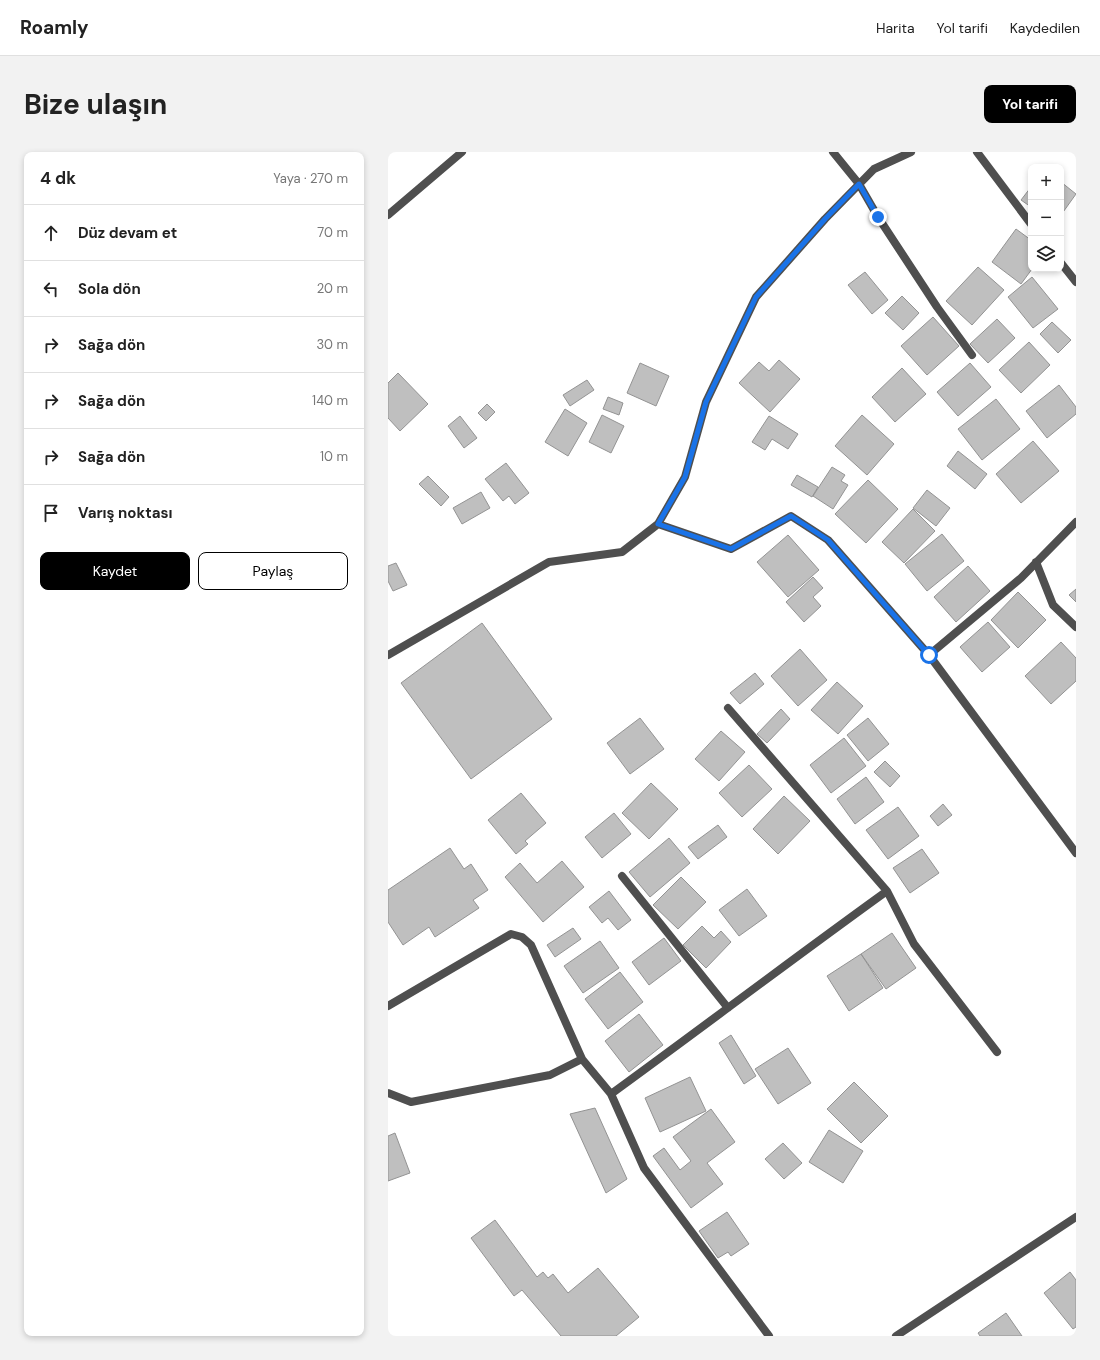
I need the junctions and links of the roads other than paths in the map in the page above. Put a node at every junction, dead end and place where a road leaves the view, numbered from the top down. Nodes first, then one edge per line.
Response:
1 (462, 152) edge
2 (833, 152) edge
3 (912, 152) edge
4 (977, 152) edge
5 (859, 184) junction
6 (388, 215) edge
7 (1028, 220) edge
8 (1064, 267) edge
9 (1076, 282) edge
10 (972, 354) dead end
11 (1076, 522) edge
12 (658, 524) junction
13 (1036, 562) junction
14 (1076, 627) edge
15 (388, 655) edge
16 (929, 655) junction
17 (728, 708) dead end
18 (1076, 852) edge
19 (622, 876) dead end
20 (887, 891) junction
21 (388, 1006) edge
22 (728, 1008) junction
23 (997, 1052) dead end
24 (582, 1059) junction
25 (388, 1093) edge
26 (611, 1094) junction
27 (1076, 1217) edge
28 (768, 1336) edge
29 (896, 1336) edge

1 - 6 street
2 - 5 street
3 - 5 street
4 - 7 street
5 - 10 street
5 - 12 street
8 - 9 street
11 - 13 street
12 - 15 street
12 - 16 street
13 - 14 street
13 - 16 street
16 - 18 street
17 - 20 street
19 - 22 street
20 - 22 street
20 - 23 street
21 - 24 street
22 - 26 street
24 - 25 street
24 - 26 street
26 - 28 street
27 - 29 street

